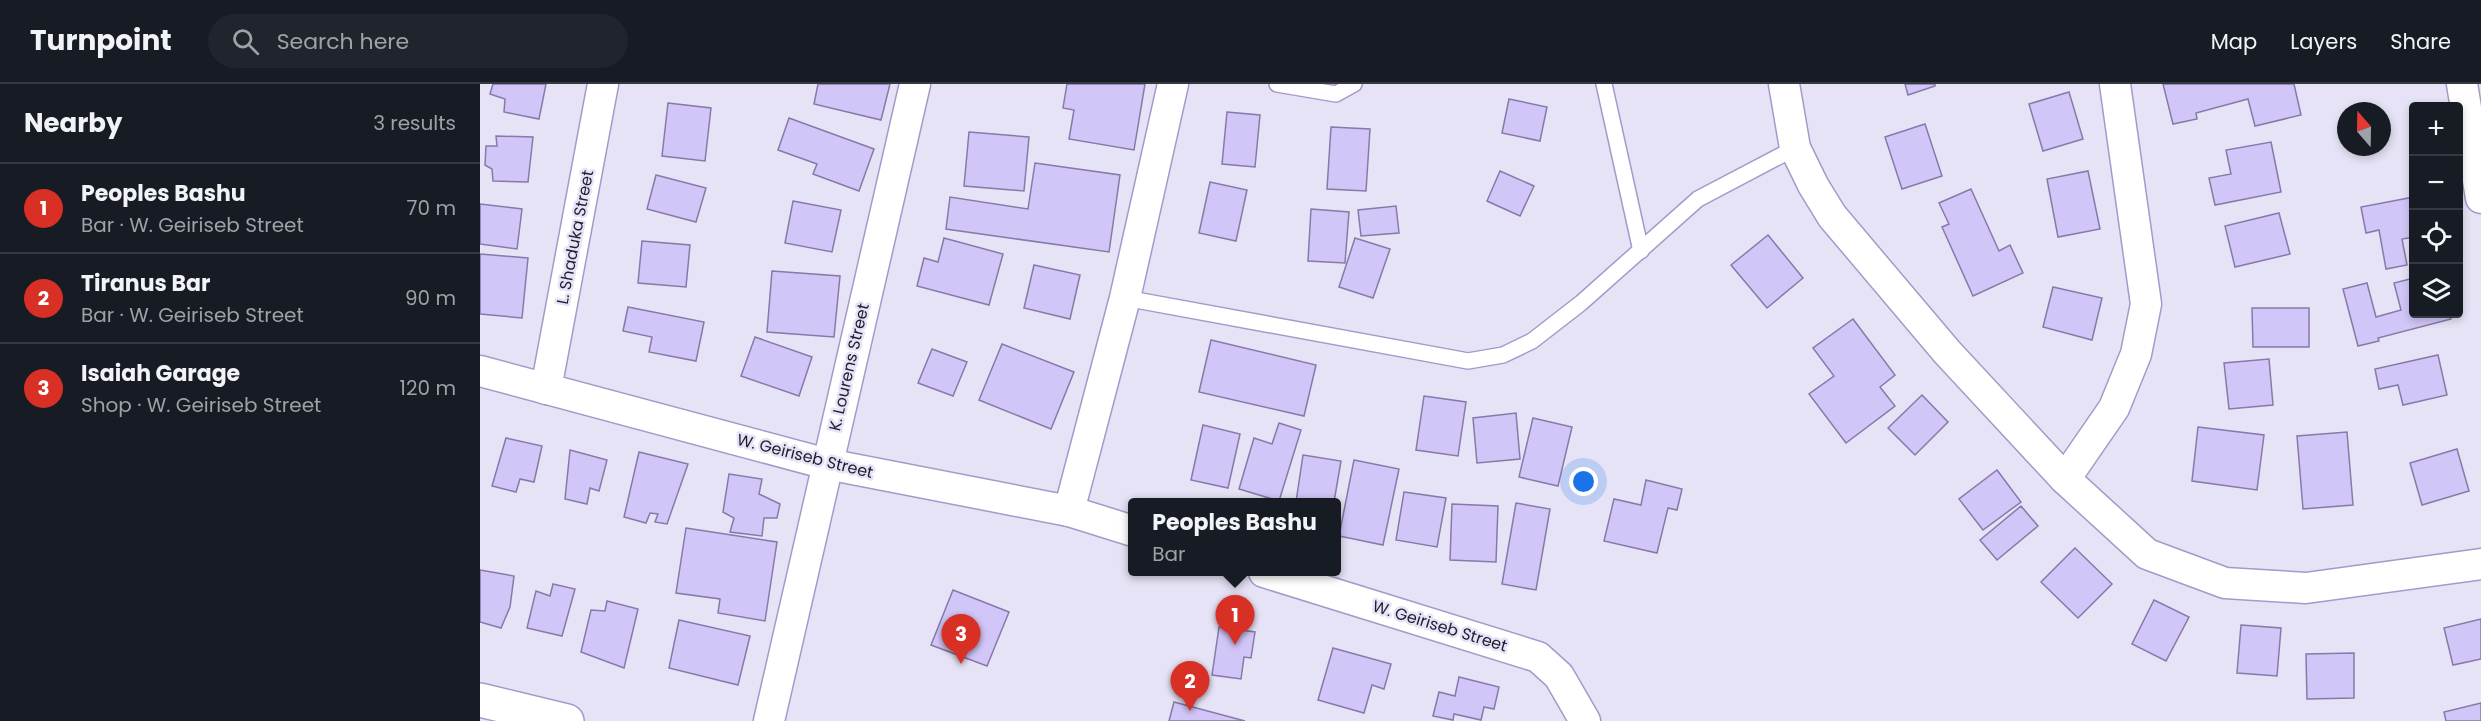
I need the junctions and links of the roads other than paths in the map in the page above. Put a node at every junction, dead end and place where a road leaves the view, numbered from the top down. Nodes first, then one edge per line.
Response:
1 (603, 84) edge
2 (915, 84) edge
3 (1173, 84) edge
4 (1277, 84) edge
5 (1354, 84) edge
6 (1604, 84) edge
7 (1784, 84) edge
8 (2115, 84) edge
9 (2462, 84) edge
10 (1796, 148) junction
11 (2481, 198) edge
12 (1641, 251) junction
13 (1125, 298) junction
14 (480, 371) edge
15 (546, 389) junction
16 (827, 464) junction
17 (2065, 480) junction
18 (1069, 511) junction
19 (1128, 529) edge
20 (2481, 564) edge
21 (1277, 576) edge
22 (480, 700) edge
23 (567, 721) edge
24 (769, 721) edge
25 (1585, 721) edge

1 - 15 street, L. Shaduka Street
2 - 16 street, K. Lourens Street
3 - 13 street
4 - 5 lane
6 - 12 lane
7 - 10 street
8 - 17 street
9 - 11 street
10 - 12 lane
10 - 17 street
12 - 13 lane
13 - 18 street
14 - 15 street, W. Geiriseb Street
15 - 16 street, W. Geiriseb Street
16 - 18 street, W. Geiriseb Street
16 - 24 street, K. Lourens Street
17 - 20 street
18 - 19 street, W. Geiriseb Street
21 - 25 street, W. Geiriseb Street
22 - 23 street

